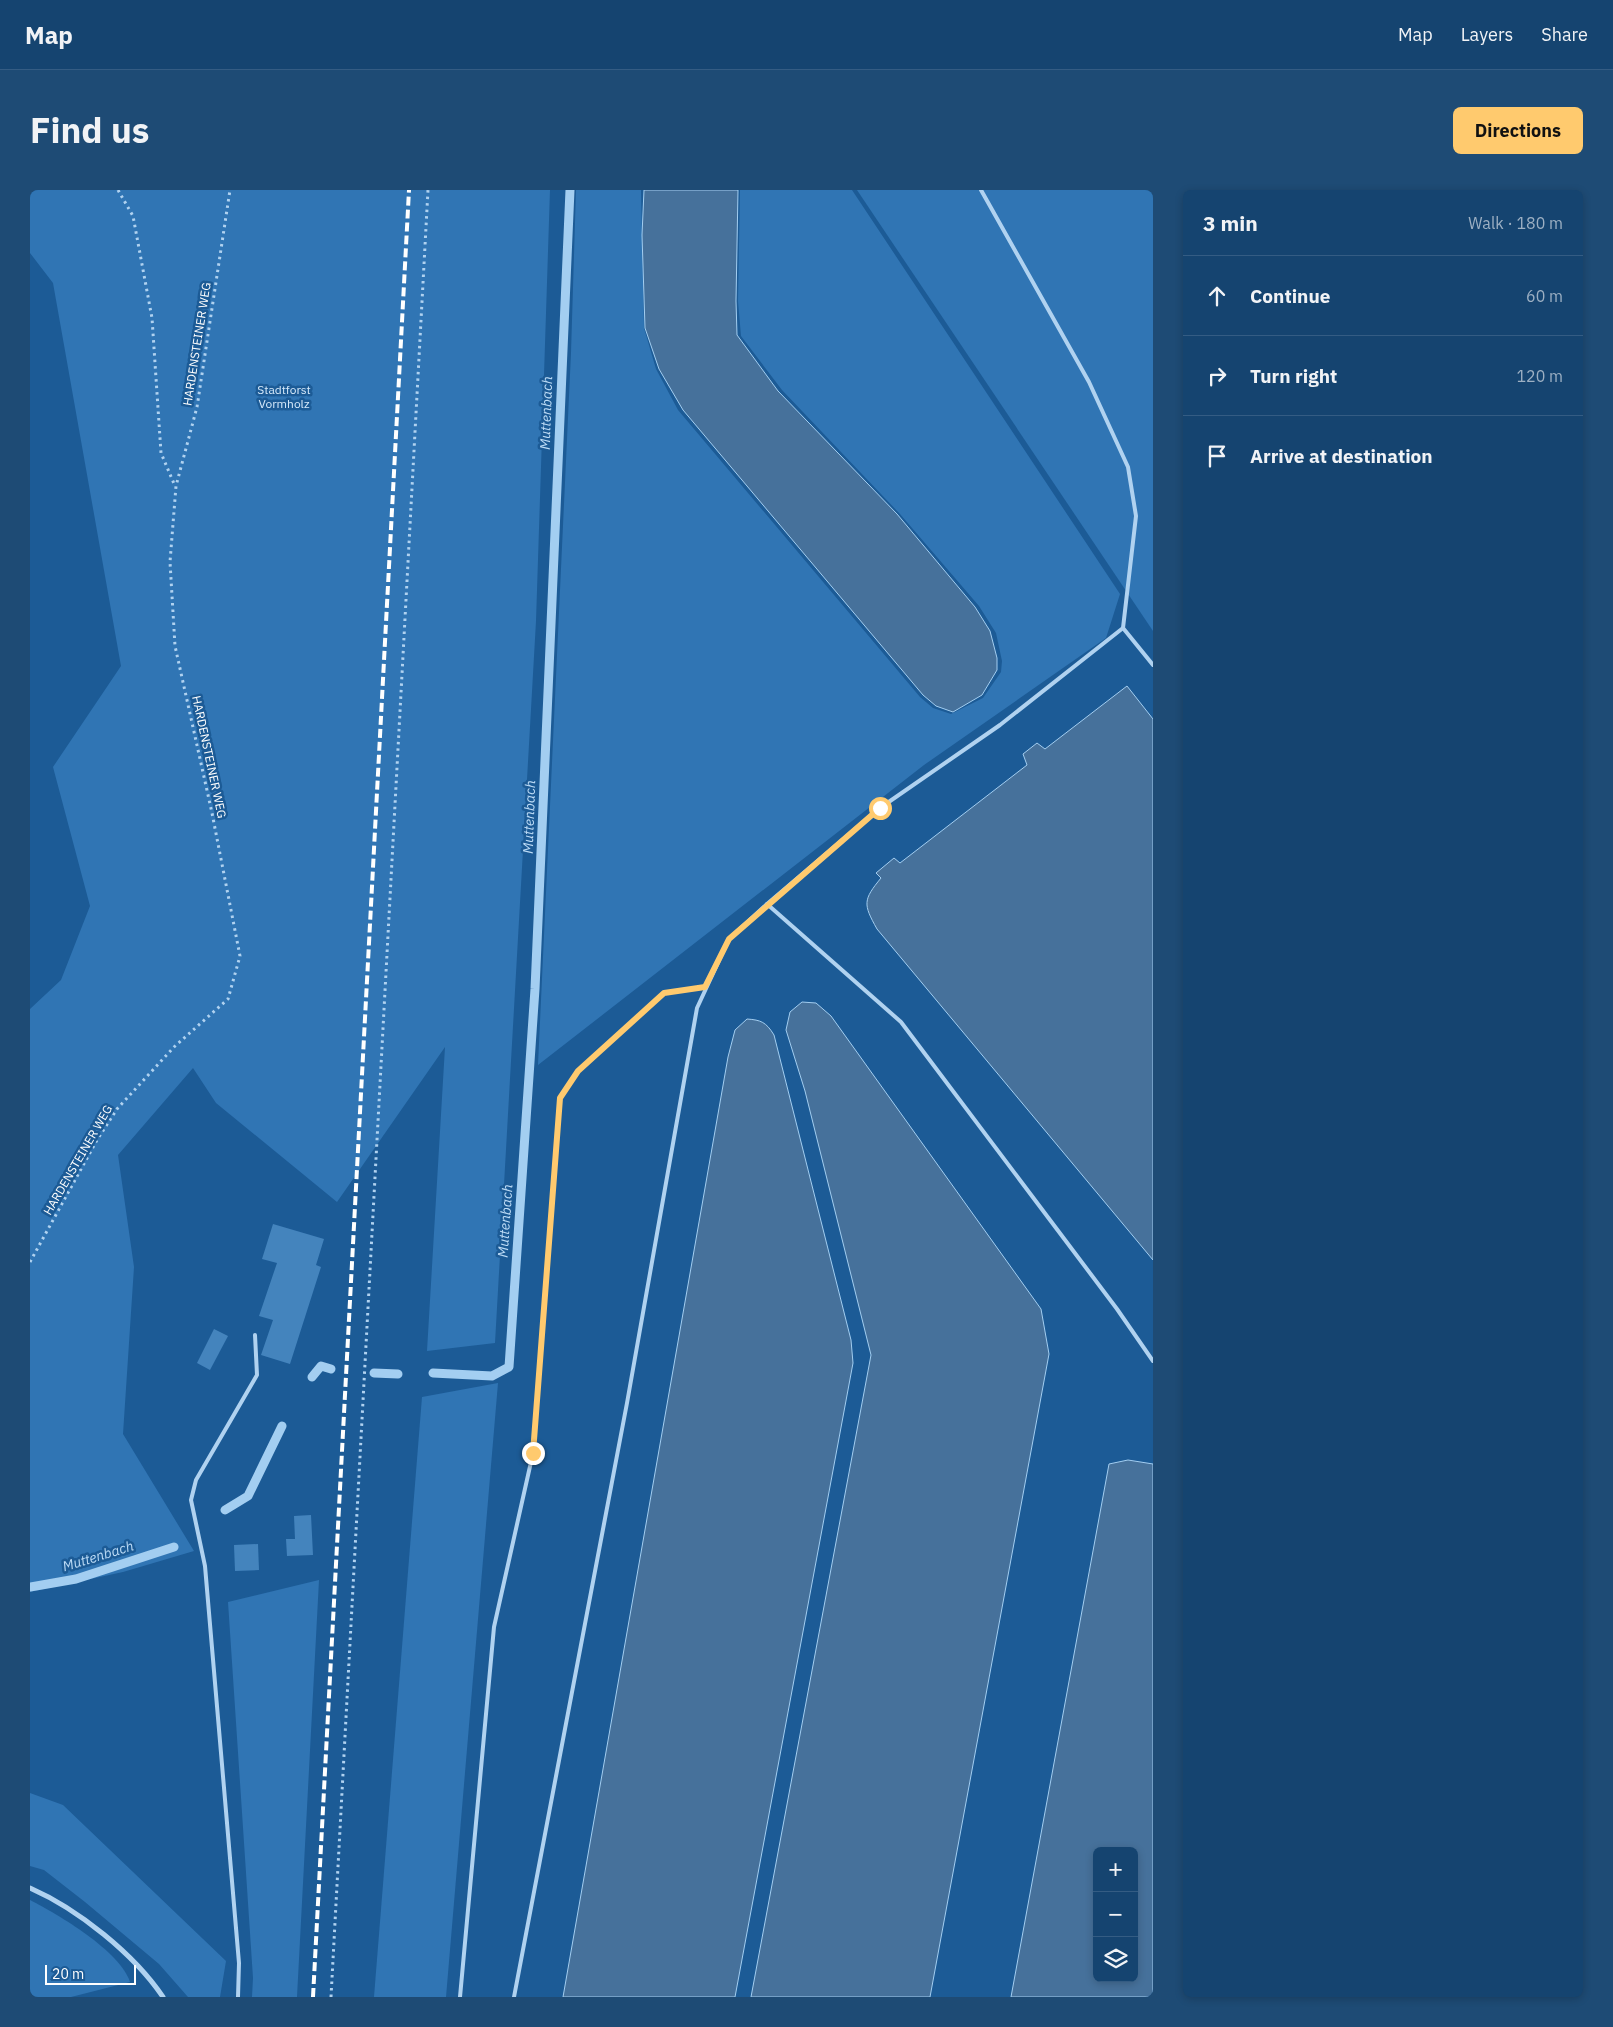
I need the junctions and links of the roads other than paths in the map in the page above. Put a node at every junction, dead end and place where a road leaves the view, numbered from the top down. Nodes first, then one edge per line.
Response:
1 (981, 190) edge
2 (1124, 628) junction
3 (1153, 665) edge
4 (768, 904) junction
5 (705, 987) junction
6 (255, 1336) dead end
7 (1153, 1361) edge
8 (30, 1888) edge
9 (163, 1997) edge
10 (238, 1997) edge
11 (460, 1997) edge
12 (514, 1997) edge

1 - 2 lane
2 - 3 lane
2 - 4 lane
4 - 5 lane
4 - 7 lane
5 - 11 lane
5 - 12 lane
6 - 10 lane
8 - 9 street

